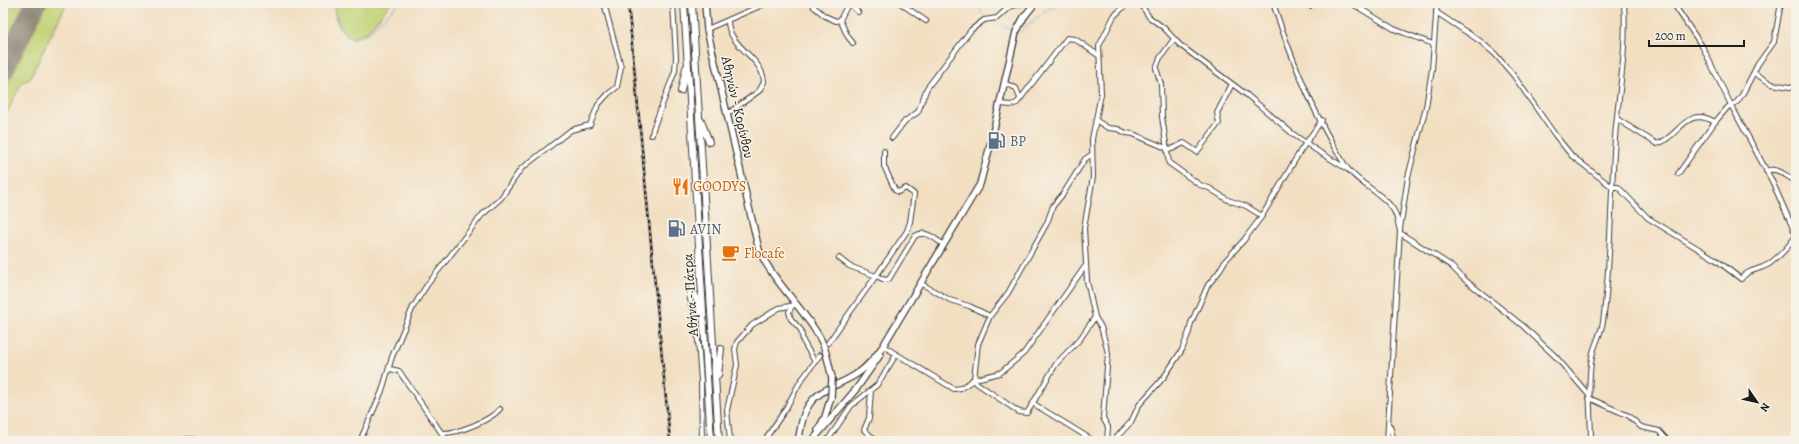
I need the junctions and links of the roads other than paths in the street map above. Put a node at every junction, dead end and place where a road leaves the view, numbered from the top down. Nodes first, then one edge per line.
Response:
1 (604, 3) edge
2 (673, 3) edge
3 (684, 3) edge
4 (692, 3) edge
5 (705, 3) edge
6 (767, 3) edge
7 (813, 3) edge
8 (852, 3) edge
9 (900, 3) edge
10 (1024, 3) edge
11 (1035, 3) edge
12 (1128, 3) edge
13 (1140, 3) edge
14 (1274, 3) edge
15 (1351, 3) edge
16 (1437, 3) edge
17 (1624, 3) edge
18 (1673, 3) edge
19 (1781, 3) edge
20 (858, 12) dead end
21 (1436, 12) junction
22 (840, 20) junction
23 (926, 20) dead end
24 (728, 21) junction
25 (707, 29) junction
26 (1174, 39) junction
27 (853, 43) dead end
28 (1433, 44) junction
29 (1098, 55) junction
30 (688, 61) junction
31 (1754, 73) junction
32 (1004, 83) junction
33 (1232, 84) junction
34 (1796, 88) edge
35 (681, 91) dead end
36 (1020, 98) junction
37 (1000, 104) junction
38 (1731, 105) junction
39 (699, 114) junction
40 (727, 114) junction
41 (1617, 119) junction
42 (1322, 120) junction
43 (1097, 121) junction
44 (1715, 122) junction
45 (651, 135) dead end
46 (892, 138) dead end
47 (709, 142) dead end
48 (1307, 142) junction
49 (1166, 148) junction
50 (884, 150) dead end
51 (1091, 155) junction
52 (1349, 170) junction
53 (1766, 170) junction
54 (1678, 174) dead end
55 (1796, 181) edge
56 (1612, 188) junction
57 (1262, 216) junction
58 (1400, 232) junction
59 (1796, 236) edge
60 (944, 245) junction
61 (839, 258) dead end
62 (1086, 265) junction
63 (876, 276) junction
64 (920, 283) junction
65 (692, 286) dead end
66 (695, 295) dead end
67 (794, 306) junction
68 (990, 316) junction
69 (1095, 316) junction
70 (704, 320) junction
71 (828, 343) tunnel mouth
72 (883, 346) junction
73 (721, 349) dead end
74 (823, 354) junction
75 (896, 355) junction
76 (816, 362) junction
77 (390, 369) junction
78 (973, 380) junction
79 (716, 390) junction
80 (871, 390) junction
81 (1589, 396) junction
82 (1034, 404) junction
83 (500, 409) dead end
84 (1389, 421) junction
85 (443, 433) junction
86 (175, 441) edge
87 (202, 441) edge
88 (360, 441) edge
89 (447, 441) edge
90 (702, 441) edge
91 (712, 441) edge
92 (719, 441) edge
93 (730, 441) edge
94 (764, 441) edge
95 (798, 441) edge
96 (811, 441) edge
97 (827, 441) edge
98 (876, 441) edge
99 (1094, 441) edge
100 (1107, 441) edge
101 (1113, 441) edge
102 (1387, 441) edge
103 (1394, 441) edge
104 (1591, 441) edge
105 (1668, 441) edge

1 - 77 street
2 - 45 street
3 - 30 highway, Αθήνα - Πάτρα
4 - 39 highway, Αθήνα - Πάτρα
5 - 25 main road, Αθηνών - Κορίνθου
6 - 24 street
7 - 22 street
8 - 20 street
8 - 22 street
9 - 23 street
10 - 46 street
11 - 32 main road, Αθηνών - Κορίνθου
12 - 29 street
13 - 26 street
14 - 42 street
15 - 28 street
16 - 21 street
17 - 41 street
18 - 38 street
19 - 31 street
21 - 28 street
21 - 56 street
22 - 27 street
24 - 25 street
24 - 40 street
25 - 40 main road, Αθηνών - Κορίνθου
26 - 33 street
26 - 49 street
28 - 58 street
29 - 36 street
29 - 43 street
30 - 35 highway
30 - 70 highway, Αθήνα - Πάτρα
31 - 34 street
31 - 38 street
32 - 36 street
32 - 37 main road, Αθηνών - Κορίνθου
33 - 48 street
33 - 49 street
36 - 37 street
37 - 60 main road, Αθηνών - Κορίνθου
38 - 44 street
38 - 53 street
39 - 47 highway
39 - 79 highway, Αθήνα - Πάτρα
40 - 67 main road, Αθηνών - Κορίνθου
41 - 44 street
41 - 56 street
42 - 48 street
42 - 52 street
43 - 49 street
43 - 51 street
44 - 54 street
48 - 52 street
48 - 57 street
49 - 57 street
50 - 63 street
51 - 62 street
51 - 68 street
52 - 58 street
53 - 55 street
53 - 59 street
56 - 59 street
56 - 81 street
57 - 101 street
58 - 81 street
58 - 84 street
60 - 63 street
60 - 64 main road, Αθηνών - Κορίνθου
61 - 63 street
62 - 69 street
62 - 78 street
63 - 71 street
64 - 68 street
64 - 72 main road, Αθηνών - Κορίνθου
65 - 90 street
66 - 70 highway
67 - 74 main road, Αθηνών - Κορίνθου
67 - 76 street
67 - 93 street
68 - 78 street
69 - 82 street
69 - 100 street
70 - 91 highway, Αθήνα - Πάτρα
72 - 75 street
72 - 95 main road, Αθηνών - Κορίνθου
72 - 96 main road, Αθηνών - Κορίνθου
73 - 79 highway
74 - 76 street
74 - 96 main road, Αθηνών - Κορίνθου, bridge
75 - 78 street
75 - 80 street
76 - 94 street
77 - 85 street
77 - 88 street
78 - 82 street
79 - 92 highway, Αθήνα - Πάτρα
80 - 97 street
80 - 98 street
81 - 104 street
81 - 105 street
82 - 99 street
83 - 85 street
84 - 102 street
84 - 103 street
85 - 89 street
86 - 87 street

